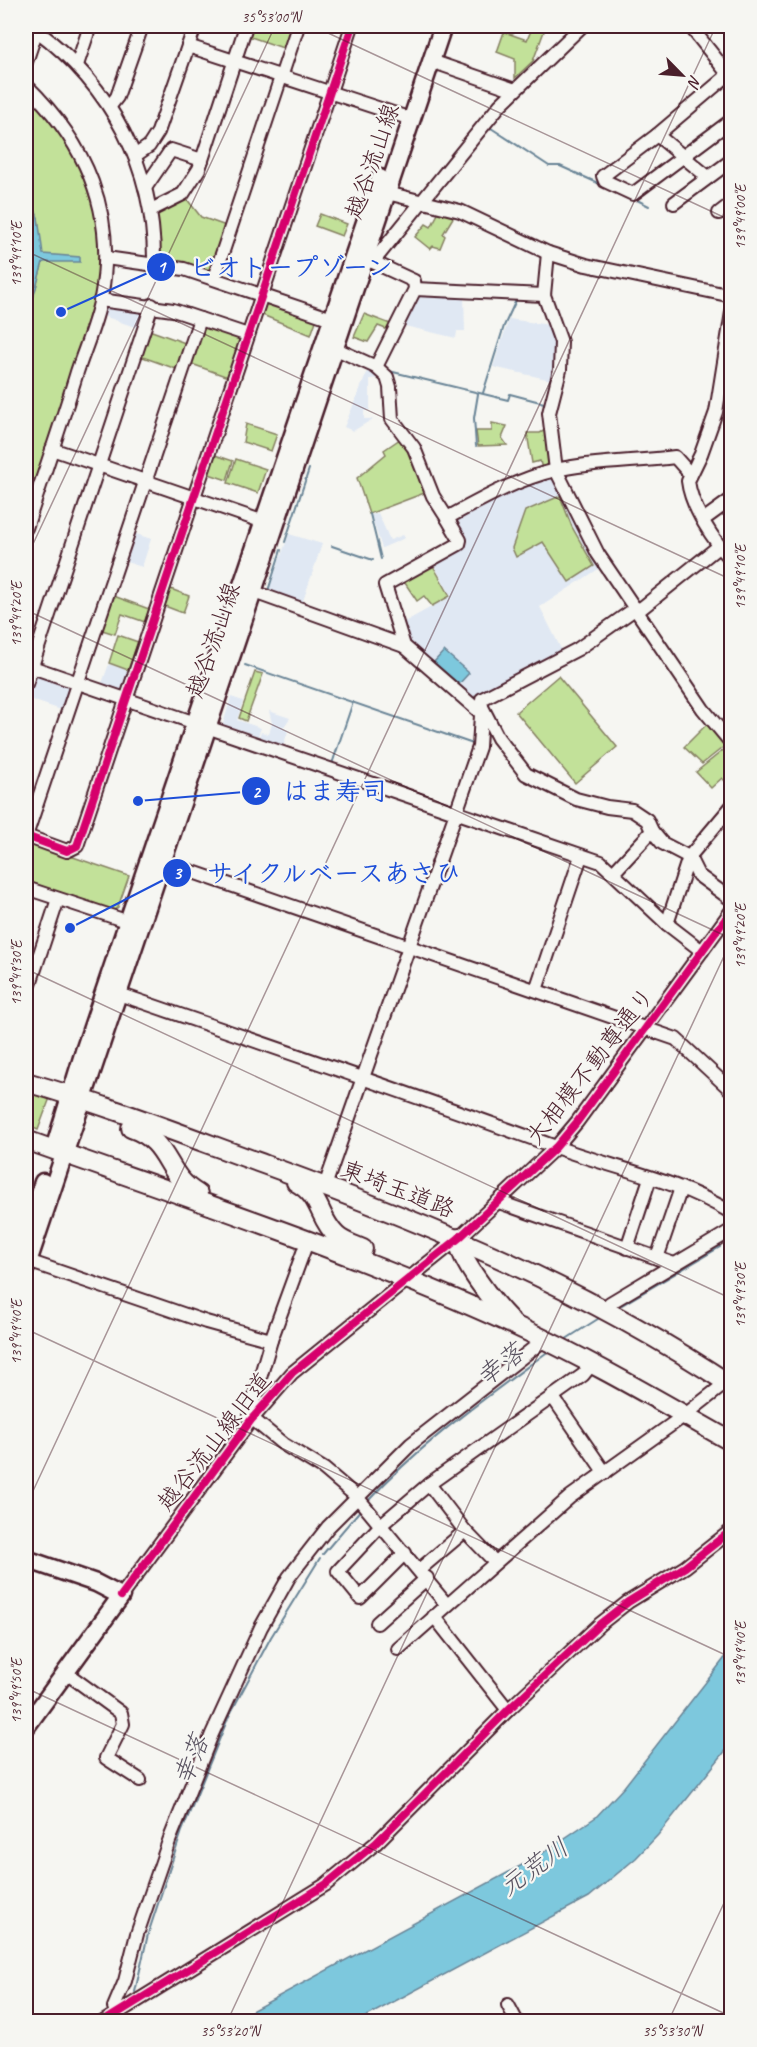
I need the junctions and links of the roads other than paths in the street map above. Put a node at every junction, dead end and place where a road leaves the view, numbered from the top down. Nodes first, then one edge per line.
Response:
1 (90, 26) edge
2 (142, 26) edge
3 (195, 26) edge
4 (246, 26) edge
5 (298, 26) edge
6 (351, 26) edge
7 (431, 26) edge
8 (443, 26) edge
9 (582, 26) edge
10 (690, 26) edge
11 (37, 28) edge
12 (188, 46) junction
13 (234, 61) junction
14 (431, 61) junction
15 (26, 62) edge
16 (77, 65) junction
17 (281, 76) junction
18 (730, 77) edge
19 (26, 85) edge
20 (515, 90) junction
21 (329, 93) junction
22 (110, 106) junction
23 (402, 116) junction
24 (732, 120) edge
25 (657, 135) junction
26 (136, 154) junction
27 (684, 156) junction
28 (202, 160) junction
29 (727, 163) edge
30 (708, 177) junction
31 (732, 178) edge
32 (145, 188) junction
33 (387, 193) junction
34 (422, 201) junction
35 (674, 203) dead end
36 (732, 203) edge
37 (151, 210) junction
38 (719, 213) dead end
39 (548, 253) junction
40 (106, 258) junction
41 (369, 261) junction
42 (154, 263) junction
43 (214, 278) junction
44 (415, 289) junction
45 (262, 294) junction
46 (544, 295) junction
47 (732, 296) edge
48 (100, 300) junction
49 (152, 305) junction
50 (732, 312) edge
51 (200, 319) junction
52 (332, 320) junction
53 (248, 334) junction
54 (334, 348) junction
55 (376, 367) junction
56 (52, 449) junction
57 (98, 465) junction
58 (556, 470) junction
59 (690, 474) junction
60 (145, 481) junction
61 (194, 497) junction
62 (732, 499) edge
63 (447, 518) junction
64 (703, 520) junction
65 (264, 522) junction
66 (26, 528) edge
67 (718, 547) junction
68 (732, 560) edge
69 (254, 592) junction
70 (637, 610) junction
71 (404, 646) junction
72 (28, 665) edge
73 (78, 682) junction
74 (26, 684) edge
75 (126, 698) junction
76 (481, 708) junction
77 (202, 725) junction
78 (732, 744) edge
79 (732, 806) edge
80 (456, 812) junction
81 (652, 831) junction
82 (26, 836) edge
83 (581, 855) junction
84 (689, 858) junction
85 (164, 862) junction
86 (614, 872) junction
87 (26, 888) edge
88 (58, 899) junction
89 (732, 900) edge
90 (732, 910) edge
91 (129, 922) junction
92 (667, 924) junction
93 (409, 946) junction
94 (702, 951) junction
95 (536, 990) junction
96 (119, 994) junction
97 (26, 996) edge
98 (645, 1029) junction
99 (363, 1078) junction
100 (26, 1082) edge
101 (732, 1091) edge
102 (78, 1100) junction
103 (26, 1129) edge
104 (26, 1140) edge
105 (556, 1147) junction
106 (58, 1148) junction
107 (264, 1164) junction
108 (650, 1178) junction
109 (325, 1186) junction
110 (681, 1188) junction
111 (499, 1202) junction
112 (222, 1208) junction
113 (732, 1213) edge
114 (732, 1230) edge
115 (26, 1232) edge
116 (459, 1238) junction
117 (308, 1239) junction
118 (627, 1248) junction
119 (657, 1258) junction
120 (674, 1264) junction
121 (27, 1265) edge
122 (410, 1280) junction
123 (607, 1309) junction
124 (518, 1327) junction
125 (272, 1340) junction
126 (544, 1340) junction
127 (591, 1365) junction
128 (730, 1382) edge
129 (552, 1396) junction
130 (685, 1415) junction
131 (251, 1420) junction
132 (732, 1442) edge
133 (605, 1473) junction
134 (429, 1484) junction
135 (357, 1497) junction
136 (382, 1524) junction
137 (465, 1530) junction
138 (732, 1530) edge
139 (405, 1552) junction
140 (26, 1558) edge
141 (495, 1563) junction
142 (423, 1574) junction
143 (121, 1596) junction
144 (447, 1605) junction
145 (434, 1616) junction
146 (377, 1623) dead end
147 (398, 1649) dead end
148 (65, 1672) junction
149 (508, 1710) junction
150 (26, 1727) edge
151 (140, 1780) dead end
152 (508, 2005) dead end
153 (116, 2012) junction
154 (103, 2022) edge
155 (517, 2022) edge

1 - 16 street
2 - 22 street
3 - 12 street
4 - 13 street
5 - 17 street
6 - 21 street
7 - 23 main road, 越谷流山線
8 - 14 main road, 越谷流山線
9 - 20 street
10 - 18 street
11 - 15 street
11 - 16 street
12 - 13 street
12 - 26 street
13 - 17 street
13 - 28 street
14 - 20 street
14 - 33 main road, 越谷流山線
16 - 22 street
17 - 21 street
17 - 43 street
18 - 25 street
19 - 40 street
20 - 34 street
21 - 23 street
21 - 45 street
22 - 26 street
23 - 52 main road, 越谷流山線
24 - 27 street
25 - 27 street
25 - 27 street
26 - 32 street
27 - 30 street
28 - 32 street
28 - 37 street
29 - 30 street
29 - 31 street
30 - 35 street
32 - 37 street
33 - 34 street
33 - 41 main road, 越谷流山線
34 - 39 street
34 - 41 street
36 - 38 street
37 - 42 street
39 - 46 street
39 - 47 street
40 - 42 street
40 - 48 street
41 - 44 street
41 - 54 main road, 越谷流山線
42 - 43 street
43 - 45 street
44 - 46 street
44 - 55 street
45 - 52 street
45 - 53 street
46 - 58 street
48 - 49 street
48 - 56 street
49 - 51 street
49 - 57 street
50 - 59 street
51 - 53 street
51 - 60 street
52 - 65 main road, 越谷流山線
53 - 61 street
54 - 55 street
54 - 69 main road, 越谷流山線
55 - 63 street
56 - 57 street
56 - 66 street
57 - 60 street
57 - 72 street
58 - 59 street
58 - 63 street
58 - 70 street
59 - 64 street
60 - 61 street
60 - 73 street
61 - 65 street
61 - 75 street
62 - 64 street
63 - 71 street
64 - 67 street
65 - 77 main road, 越谷流山線
67 - 68 street
67 - 70 street
69 - 71 street
69 - 77 main road, 越谷流山線
70 - 76 street
70 - 78 street
71 - 76 street
72 - 73 street
72 - 74 street
73 - 75 street
73 - 82 street
75 - 77 street
75 - 82 street
76 - 80 street
76 - 81 street
77 - 80 street
77 - 85 main road, 越谷流山線
77 - 91 main road, 越谷流山線
79 - 84 street
80 - 83 street
80 - 93 street
81 - 84 street
81 - 86 street
83 - 86 street
83 - 95 street
84 - 89 street
84 - 92 street
85 - 93 street
85 - 96 main road, 越谷流山線
86 - 92 street
87 - 88 street
88 - 91 street
88 - 97 street
90 - 94 street, 大相模不動尊通り
91 - 102 main road, 越谷流山線
92 - 94 street
93 - 95 street
93 - 99 street
94 - 98 street, 大相模不動尊通り
95 - 98 street
96 - 99 street
96 - 102 main road, 越谷流山線
98 - 101 street
98 - 105 street, 大相模不動尊通り
99 - 105 street
99 - 109 street
100 - 102 highway, 東埼玉道路
102 - 106 main road, 越谷流山線
102 - 107 highway, 東埼玉道路
102 - 112 highway
103 - 106 highway
104 - 106 highway
105 - 108 street
105 - 111 street, 大相模不動尊通り
106 - 112 highway
106 - 115 main road, 越谷流山線
106 - 121 main road, 越谷流山線
107 - 109 highway, 東埼玉道路
107 - 122 highway
108 - 110 street
108 - 118 street
109 - 116 highway, 東埼玉道路
110 - 113 street
110 - 119 street
111 - 116 street, 大相模不動尊通り
111 - 118 street
112 - 117 highway
114 - 120 street
116 - 122 street, 大相模不動尊通り
116 - 123 highway, 東埼玉道路
116 - 124 highway
117 - 122 highway
117 - 125 street
118 - 119 street
119 - 120 street
120 - 123 street
121 - 125 street
122 - 124 highway
122 - 131 street, 越谷流山線旧道
123 - 128 highway, 東埼玉道路
124 - 126 highway
125 - 131 street
126 - 127 highway
126 - 135 street
127 - 129 street
127 - 130 highway
128 - 130 street
129 - 133 street
129 - 134 street
130 - 132 highway
130 - 133 street
131 - 135 street
131 - 143 street, 越谷流山線旧道
133 - 141 street
134 - 136 street
134 - 137 street
135 - 136 street
135 - 153 street
136 - 139 street
136 - 139 street
137 - 141 street
137 - 142 street
138 - 149 street
139 - 142 street
140 - 143 main road
141 - 144 street
142 - 144 street
142 - 146 street
143 - 148 main road
144 - 145 street
145 - 147 street
145 - 149 street
148 - 150 main road
148 - 151 street
149 - 153 street
152 - 155 street
153 - 154 street

